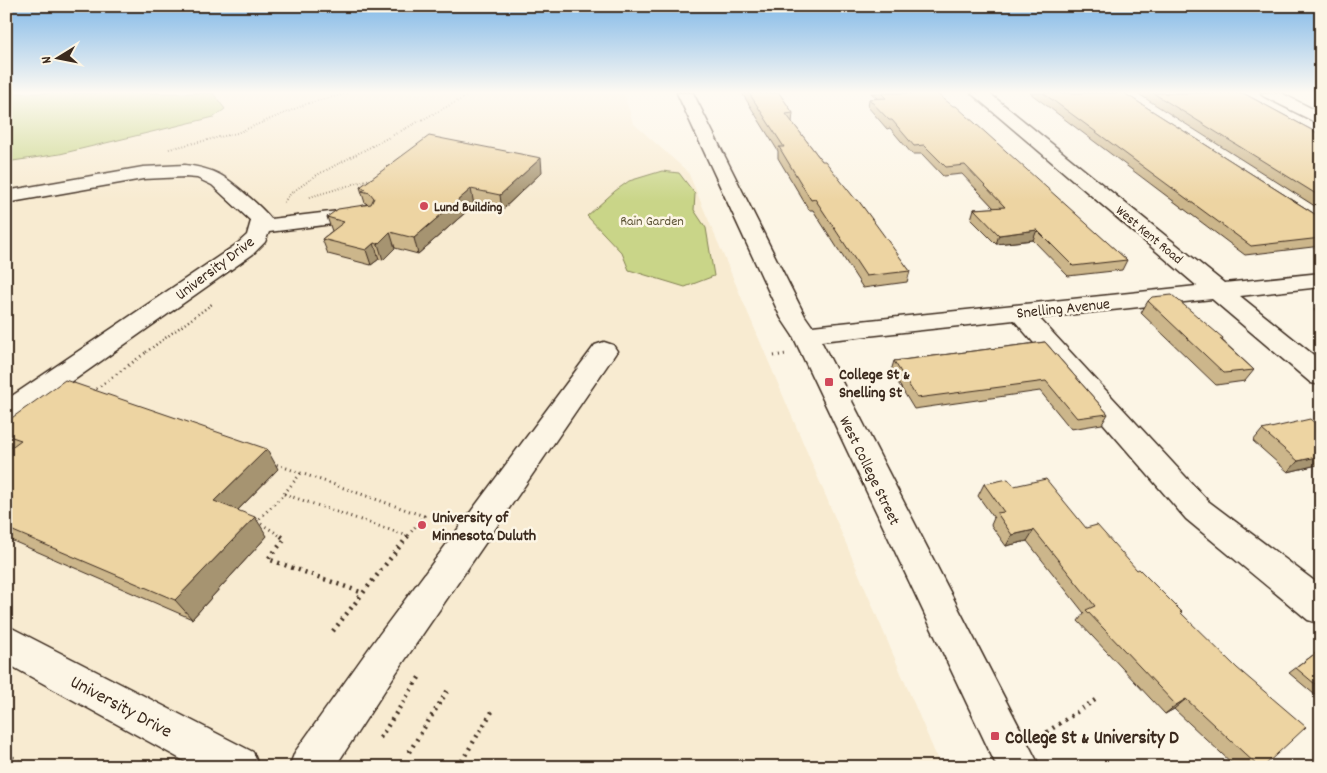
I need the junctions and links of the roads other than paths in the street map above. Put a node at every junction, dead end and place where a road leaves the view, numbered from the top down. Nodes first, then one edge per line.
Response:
1 (702, 129) edge
2 (1023, 129) edge
3 (6, 197) edge
4 (367, 214) edge
5 (261, 228) junction
6 (1321, 280) edge
7 (1217, 290) junction
8 (1020, 312) junction
9 (805, 335) junction
10 (604, 351) dead end
11 (1321, 376) edge
12 (6, 414) edge
13 (1321, 608) edge
14 (6, 642) edge
15 (1016, 761) edge
16 (238, 767) edge
17 (310, 767) edge

1 - 9 street, West College Street
2 - 7 street, West Kent Road
3 - 5 street, University Drive
4 - 5 street
5 - 12 street, University Drive
6 - 7 street, Snelling Avenue
7 - 8 street, Snelling Avenue
7 - 11 street, West Kent Road
8 - 9 street, Snelling Avenue
8 - 13 street
9 - 15 street, West College Street
10 - 17 street
14 - 16 street, University Drive

